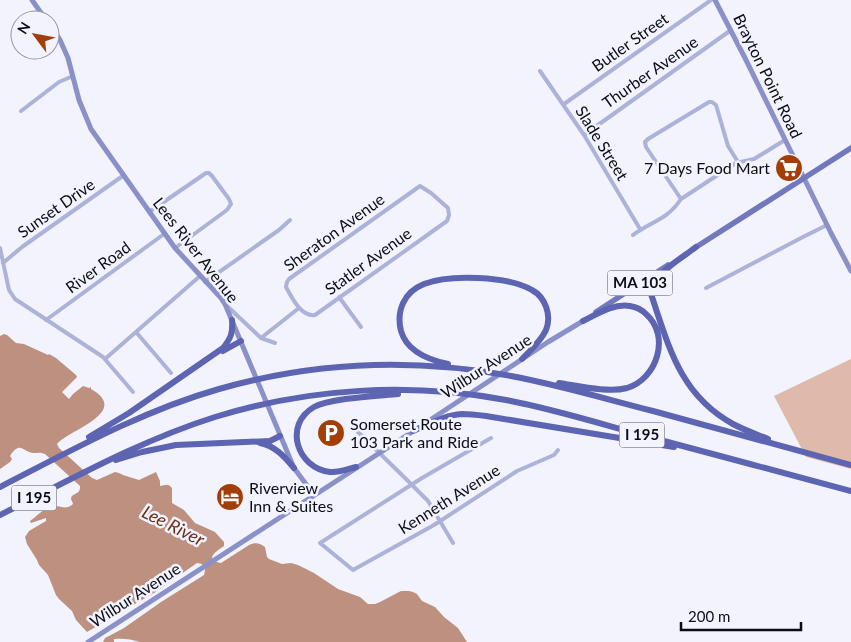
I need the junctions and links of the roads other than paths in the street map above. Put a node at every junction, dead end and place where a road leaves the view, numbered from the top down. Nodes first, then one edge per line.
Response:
1 (711, 0) edge
2 (715, 0) edge
3 (731, 30) junction
4 (60, 42) edge
5 (540, 71) dead end
6 (73, 76) junction
7 (564, 104) junction
8 (21, 111) dead end
9 (584, 134) junction
10 (785, 140) junction
11 (851, 148) edge
12 (738, 162) junction
13 (124, 175) junction
14 (804, 178) junction
15 (420, 186) joint
16 (681, 199) junction
17 (149, 212) junction
18 (290, 220) dead end
19 (827, 225) junction
20 (640, 229) junction
21 (164, 234) junction
22 (633, 235) dead end
23 (696, 247) junction
24 (0, 248) edge
25 (174, 248) junction
26 (3, 263) junction
27 (851, 272) edge
28 (200, 276) junction
29 (205, 282) junction
30 (706, 288) dead end
31 (339, 297) junction
32 (225, 304) junction
33 (299, 308) junction
34 (46, 320) junction
35 (232, 320) junction
36 (583, 320) junction
37 (361, 327) dead end
38 (136, 332) junction
39 (261, 338) junction
40 (241, 342) junction
41 (275, 343) dead end
42 (105, 359) junction
43 (206, 359) junction
44 (519, 361) junction
45 (481, 371) junction
46 (171, 373) dead end
47 (525, 378) junction
48 (431, 391) junction
49 (133, 392) dead end
50 (413, 431) junction
51 (358, 432) dead end
52 (280, 436) junction
53 (491, 438) dead end
54 (251, 442) junction
55 (558, 450) dead end
56 (70, 451) junction
57 (800, 451) junction
58 (380, 453) junction
59 (715, 454) junction
60 (851, 465) edge
61 (356, 467) junction
62 (92, 468) junction
63 (294, 468) junction
64 (412, 485) junction
65 (0, 487) edge
66 (851, 491) edge
67 (314, 495) junction
68 (0, 515) edge
69 (440, 521) junction
70 (453, 543) dead end
71 (88, 642) edge

1 - 7 street, Butler Street
2 - 3 main road, Brayton Point Road
3 - 9 street, Thurber Avenue
3 - 10 main road, Brayton Point Road
4 - 6 main road, Lees River Avenue
5 - 7 street, Slade Street
6 - 8 street
6 - 13 main road, Lees River Avenue
7 - 9 street, Slade Street
9 - 20 street, Slade Street
10 - 12 street
10 - 14 main road, Brayton Point Road
11 - 14 main road, Wilbur Avenue / MA 103
12 - 16 street
12 - 16 street
13 - 17 main road, Lees River Avenue
13 - 26 street, Sunset Drive
14 - 19 main road, Brayton Point Road
14 - 23 main road, Wilbur Avenue / MA 103
15 - 31 street, Statler Avenue
15 - 33 street, Sheraton Avenue
16 - 20 street
17 - 21 main road, Lees River Avenue
17 - 25 street
18 - 29 street
19 - 27 main road, Brayton Point Road
19 - 30 street
20 - 22 street
21 - 25 main road, Lees River Avenue
21 - 34 street, River Road
23 - 36 main road, Wilbur Avenue / MA 103
23 - 57 highway
24 - 26 street
25 - 28 main road, Lees River Avenue
26 - 34 street
28 - 29 main road, Lees River Avenue
28 - 38 street
29 - 32 main road, Lees River Avenue
31 - 33 street, Statler Avenue
31 - 37 street
32 - 35 main road, Lees River Avenue
32 - 39 street
33 - 39 street
34 - 42 street
35 - 40 main road, Lees River Avenue
35 - 43 highway
36 - 44 main road, Wilbur Avenue / MA 103
36 - 47 highway
38 - 42 street
38 - 46 street
39 - 41 street
40 - 43 highway
40 - 52 main road, Lees River Avenue
42 - 49 street
43 - 56 highway
44 - 45 highway
44 - 50 main road, Wilbur Avenue / MA 103
45 - 47 highway, I 195
45 - 56 highway, I 195
47 - 57 highway, I 195
48 - 59 highway, I 195
48 - 61 highway
48 - 62 highway, I 195
50 - 58 main road, Wilbur Avenue / MA 103
50 - 59 highway
51 - 58 street
52 - 54 highway
52 - 63 main road, Lees River Avenue
53 - 64 street
54 - 62 highway
54 - 63 highway
55 - 69 street, Kenneth Avenue
56 - 65 highway, I 195
57 - 60 highway, I 195
58 - 61 main road, Wilbur Avenue / MA 103
58 - 64 street
59 - 66 highway, I 195
61 - 67 main road, Wilbur Avenue / MA 103
62 - 68 highway, I 195
63 - 67 main road, Lees River Avenue
64 - 69 street
64 - 69 street, Kenneth Avenue
67 - 71 main road, Wilbur Avenue / MA 103
69 - 70 street

